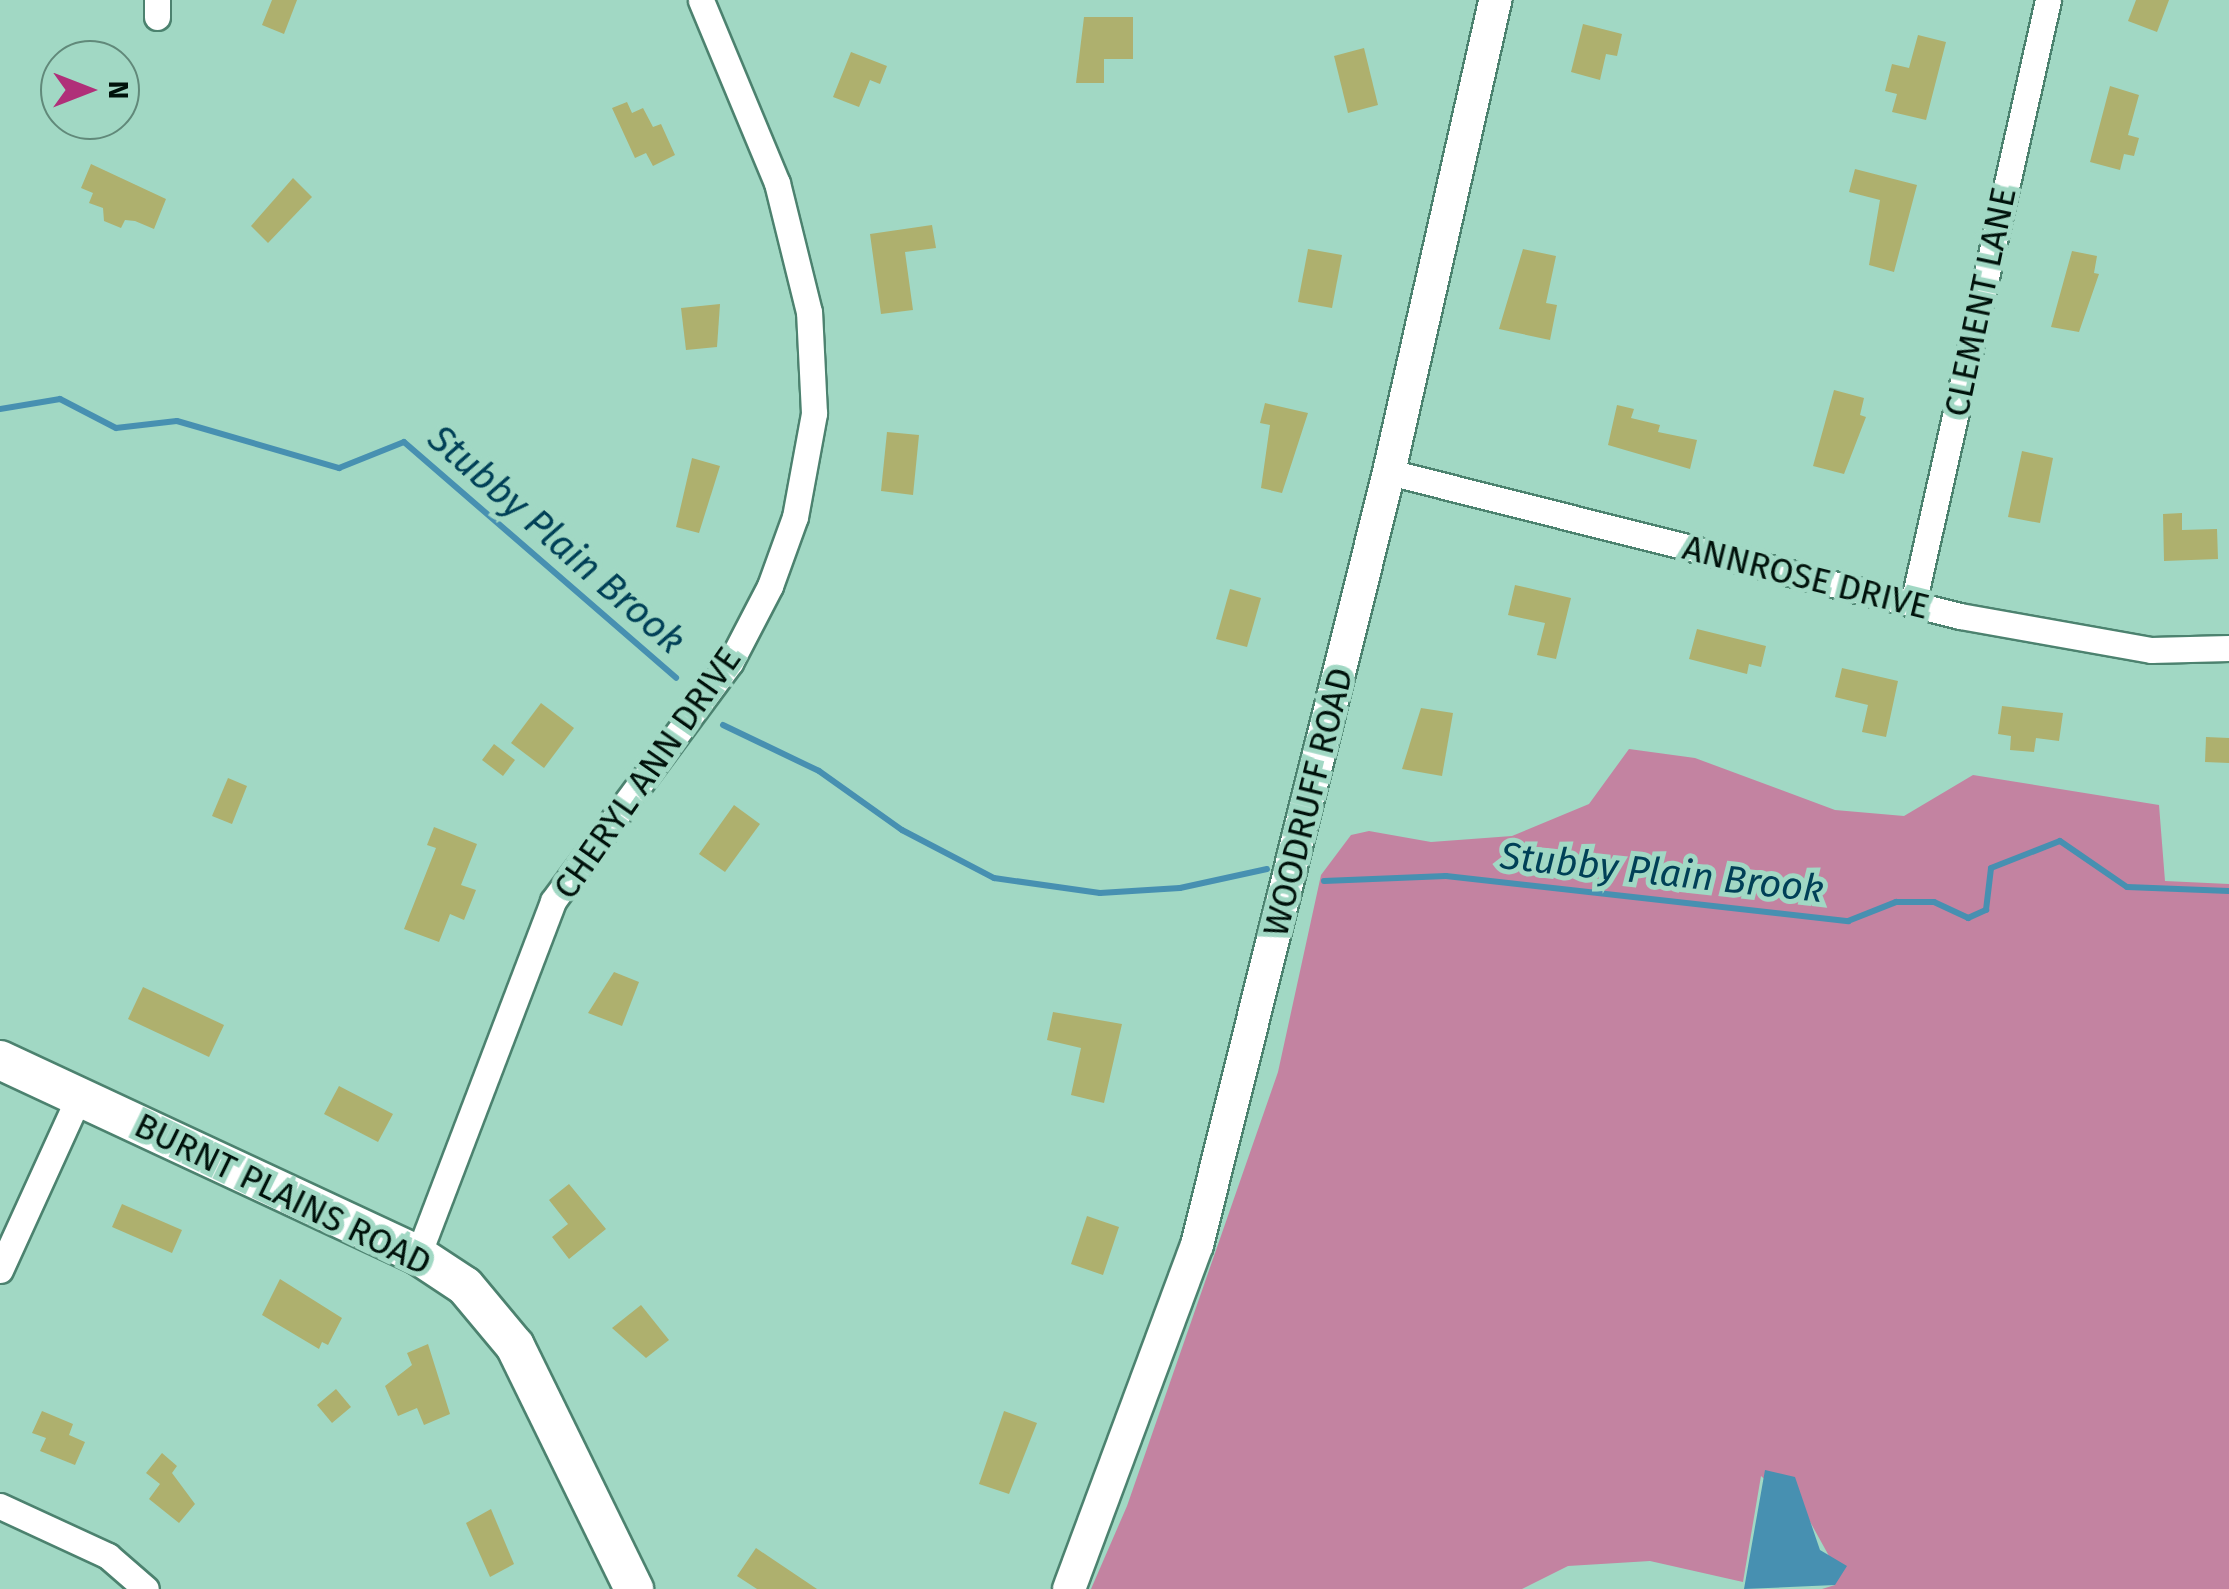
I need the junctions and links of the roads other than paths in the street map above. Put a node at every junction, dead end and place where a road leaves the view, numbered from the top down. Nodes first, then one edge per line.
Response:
1 (1495, 0) edge
2 (2048, 0) edge
3 (708, 2) edge
4 (1388, 472) junction
5 (1913, 604) junction
6 (2229, 648) edge
7 (0, 1060) edge
8 (79, 1096) junction
9 (418, 1254) junction
10 (0, 1270) edge
11 (0, 1506) edge
12 (146, 1589) edge
13 (634, 1589) edge
14 (1069, 1589) edge

1 - 4 street, WOODRUFF ROAD
2 - 5 street, CLEMENT LANE
3 - 9 street, CHERYL ANN DRIVE
4 - 5 street, ANNROSE DRIVE
4 - 14 street, WOODRUFF ROAD
5 - 6 street, ANNROSE DRIVE
7 - 8 main road, BURNT PLAINS ROAD
8 - 9 main road, BURNT PLAINS ROAD
8 - 10 street
9 - 13 main road, BURNT PLAINS ROAD
11 - 12 street

